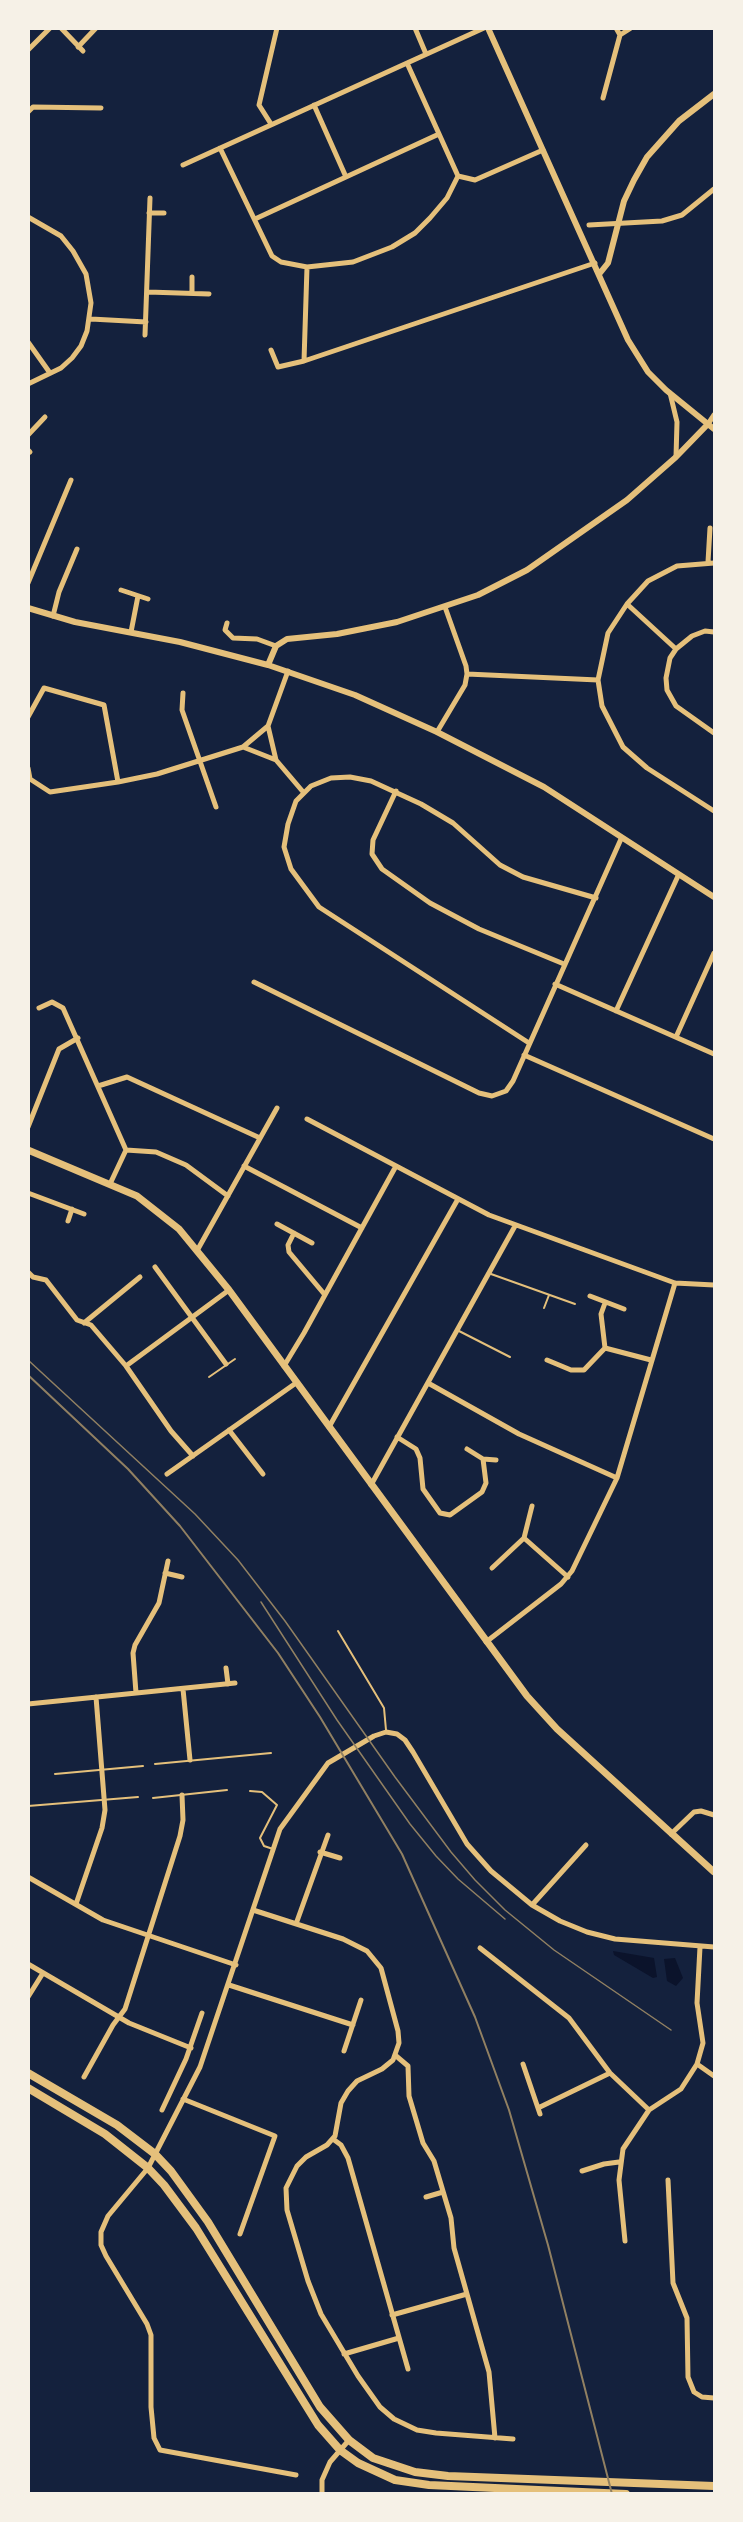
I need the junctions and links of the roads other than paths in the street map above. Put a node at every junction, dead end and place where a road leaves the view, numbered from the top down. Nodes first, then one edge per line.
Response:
1 (50, 28) edge
2 (61, 28) edge
3 (96, 28) edge
4 (277, 28) edge
5 (415, 28) edge
6 (486, 28) edge
7 (616, 28) edge
8 (631, 28) edge
9 (620, 35) junction
10 (28, 50) edge
11 (426, 54) junction
12 (407, 63) junction
13 (714, 94) edge
14 (603, 98) dead end
15 (314, 105) junction
16 (102, 108) dead end
17 (28, 112) edge
18 (271, 124) junction
19 (439, 134) junction
20 (220, 148) junction
21 (543, 150) junction
22 (183, 165) dead end
23 (458, 176) junction
24 (346, 177) junction
25 (714, 189) edge
26 (150, 198) dead end
27 (149, 213) junction
28 (164, 213) dead end
29 (28, 217) edge
30 (255, 219) junction
31 (616, 224) junction
32 (589, 225) dead end
33 (595, 263) junction
34 (307, 267) junction
35 (600, 273) junction
36 (192, 277) dead end
37 (148, 292) junction
38 (192, 293) junction
39 (209, 294) dead end
40 (91, 319) junction
41 (146, 322) junction
42 (145, 334) dead end
43 (28, 342) edge
44 (271, 351) dead end
45 (304, 361) junction
46 (50, 373) junction
47 (28, 384) edge
48 (670, 393) junction
49 (714, 415) edge
50 (45, 417) dead end
51 (708, 424) junction
52 (714, 429) edge
53 (28, 435) edge
54 (676, 457) junction
55 (70, 480) dead end
56 (710, 528) dead end
57 (77, 549) dead end
58 (711, 563) edge
59 (28, 582) edge
60 (121, 590) dead end
61 (138, 596) junction
62 (147, 599) dead end
63 (627, 604) junction
64 (445, 607) junction
65 (28, 608) edge
66 (53, 616) junction
67 (227, 622) dead end
68 (131, 632) junction
69 (714, 632) edge
70 (276, 646) junction
71 (676, 649) junction
72 (268, 665) junction
73 (288, 671) junction
74 (467, 674) junction
75 (598, 680) junction
76 (183, 693) dead end
77 (28, 717) edge
78 (268, 726) junction
79 (437, 732) junction
80 (714, 733) edge
81 (243, 747) junction
82 (276, 760) junction
83 (199, 761) junction
84 (28, 768) edge
85 (30, 780) edge
86 (118, 782) junction
87 (396, 791) junction
88 (304, 793) junction
89 (216, 807) dead end
90 (714, 811) edge
91 (621, 839) junction
92 (678, 876) junction
93 (714, 897) edge
94 (596, 898) junction
95 (714, 953) edge
96 (564, 964) junction
97 (254, 982) dead end
98 (555, 984) junction
99 (39, 1008) dead end
100 (616, 1011) junction
101 (676, 1037) junction
102 (78, 1038) junction
103 (530, 1043) junction
104 (714, 1054) edge
105 (524, 1055) junction
106 (98, 1086) junction
107 (277, 1108) dead end
108 (307, 1119) dead end
109 (28, 1127) edge
110 (260, 1138) junction
111 (714, 1139) edge
112 (28, 1150) edge
113 (126, 1150) junction
114 (244, 1166) junction
115 (396, 1166) junction
116 (110, 1184) junction
117 (28, 1193) edge
118 (228, 1196) junction
119 (458, 1199) junction
120 (72, 1209) junction
121 (84, 1214) dead end
122 (68, 1221) dead end
123 (277, 1224) dead end
124 (515, 1226) junction
125 (362, 1228) junction
126 (294, 1233) junction
127 (312, 1243) dead end
128 (198, 1249) junction
129 (155, 1267) dead end
130 (28, 1272) edge
131 (489, 1273) junction
132 (140, 1277) dead end
133 (675, 1283) junction
134 (714, 1285) edge
135 (229, 1290) junction
136 (325, 1295) junction
137 (549, 1295) junction
138 (590, 1296) dead end
139 (605, 1303) junction
140 (575, 1304) dead end
141 (544, 1308) dead end
142 (624, 1309) dead end
143 (192, 1318) junction
144 (84, 1323) junction
145 (457, 1330) junction
146 (605, 1348) junction
147 (510, 1358) dead end
148 (235, 1359) dead end
149 (547, 1360) dead end
150 (651, 1360) junction
151 (226, 1364) junction
152 (126, 1366) junction
153 (283, 1366) junction
154 (209, 1377) dead end
155 (296, 1383) junction
156 (428, 1383) junction
157 (328, 1427) junction
158 (229, 1430) junction
159 (397, 1437) junction
160 (467, 1449) dead end
161 (193, 1456) junction
162 (483, 1459) junction
163 (496, 1460) dead end
164 (166, 1474) dead end
165 (263, 1474) dead end
166 (617, 1478) junction
167 (370, 1485) junction
168 (532, 1506) dead end
169 (524, 1538) junction
170 (168, 1561) dead end
171 (492, 1568) dead end
172 (165, 1573) junction
173 (182, 1577) dead end
174 (568, 1577) junction
175 (338, 1631) dead end
176 (486, 1642) junction
177 (226, 1668) dead end
178 (235, 1683) dead end
179 (228, 1684) junction
180 (183, 1689) junction
181 (136, 1693) junction
182 (96, 1697) junction
183 (28, 1704) edge
184 (386, 1732) junction
185 (271, 1754) dead end
186 (190, 1760) junction
187 (155, 1764) dead end
188 (143, 1766) dead end
189 (103, 1770) junction
190 (55, 1774) dead end
191 (227, 1790) dead end
192 (250, 1791) dead end
193 (182, 1795) junction
194 (138, 1797) dead end
195 (153, 1798) dead end
196 (105, 1800) junction
197 (28, 1806) edge
198 (714, 1815) edge
199 (672, 1834) junction
200 (328, 1835) dead end
201 (586, 1845) dead end
202 (273, 1849) junction
203 (320, 1852) junction
204 (340, 1858) dead end
205 (714, 1872) edge
206 (28, 1877) edge
207 (76, 1904) junction
208 (532, 1905) junction
209 (253, 1910) junction
210 (296, 1924) junction
211 (148, 1936) junction
212 (700, 1947) junction
213 (714, 1947) edge
214 (480, 1948) dead end
215 (28, 1964) edge
216 (236, 1965) junction
217 (43, 1972) junction
218 (229, 1985) junction
219 (28, 1997) edge
220 (361, 2000) dead end
221 (202, 2013) dead end
222 (119, 2018) junction
223 (353, 2025) junction
224 (191, 2048) junction
225 (344, 2051) dead end
226 (395, 2055) junction
227 (523, 2064) dead end
228 (697, 2064) junction
229 (28, 2073) edge
230 (610, 2073) junction
231 (714, 2076) edge
232 (84, 2077) dead end
233 (28, 2088) edge
234 (183, 2099) junction
235 (90, 2109) junction
236 (162, 2110) dead end
237 (650, 2110) junction
238 (83, 2121) junction
239 (333, 2139) junction
240 (155, 2154) junction
241 (619, 2162) junction
242 (148, 2168) junction
243 (582, 2171) dead end
244 (668, 2180) dead end
245 (443, 2192) junction
246 (426, 2197) dead end
247 (240, 2234) dead end
248 (625, 2241) dead end
249 (467, 2294) junction
250 (392, 2315) junction
251 (399, 2338) junction
252 (344, 2354) junction
253 (408, 2369) dead end
254 (714, 2398) edge
255 (495, 2438) junction
256 (513, 2439) dead end
257 (349, 2440) junction
258 (340, 2450) junction
259 (296, 2475) dead end
260 (714, 2486) edge
261 (322, 2493) edge
262 (626, 2493) edge

1 - 10 street
2 - 3 street
4 - 18 street
5 - 11 street
6 - 11 street
6 - 21 street
7 - 9 street
8 - 9 street
9 - 14 street
11 - 12 street
12 - 15 street
12 - 19 street
13 - 31 street
15 - 18 street
15 - 24 street
16 - 17 street
18 - 20 street
19 - 23 street
19 - 24 street
20 - 22 street
20 - 30 street
21 - 23 street
21 - 33 street
23 - 34 street
24 - 30 street
25 - 31 street
26 - 27 street
27 - 28 street
27 - 37 street
29 - 40 street
30 - 34 street
31 - 32 street
31 - 35 street
33 - 35 street
33 - 45 street
34 - 45 street
35 - 48 street
36 - 38 street
37 - 38 street
37 - 41 street
38 - 39 street
40 - 41 street
40 - 46 street
41 - 42 street
43 - 46 street
44 - 45 street
46 - 47 street
48 - 51 street
48 - 54 street
49 - 51 street
50 - 53 street
51 - 52 street
51 - 54 street
54 - 64 street
55 - 59 street
56 - 58 street
57 - 66 street
58 - 63 street
60 - 61 street
61 - 62 street
61 - 68 street
63 - 71 street
63 - 75 street
64 - 70 street
64 - 74 street
65 - 66 street
66 - 68 street
67 - 70 street
68 - 72 street
69 - 71 street
70 - 72 street
71 - 80 street
72 - 73 street
73 - 78 street
73 - 79 street
74 - 75 street
74 - 79 street
75 - 90 street
76 - 83 street
77 - 86 street
78 - 81 street
78 - 82 street
79 - 91 street
81 - 82 street
81 - 83 street
82 - 88 street
83 - 86 street
83 - 89 street
84 - 85 street
85 - 86 street
87 - 88 street
87 - 94 street
87 - 96 street
88 - 103 street
91 - 92 street
91 - 94 street
92 - 93 street
92 - 100 street
94 - 96 street
95 - 101 street
96 - 98 street
97 - 105 street
98 - 100 street
98 - 103 street
99 - 102 street
100 - 101 street
101 - 104 street
102 - 106 street
102 - 109 street
103 - 105 street
105 - 111 street
106 - 110 street
106 - 113 street
107 - 110 street
108 - 115 street
110 - 114 street
112 - 116 main road
113 - 116 street
113 - 118 street
114 - 118 street
114 - 125 street
115 - 119 street
115 - 125 street
116 - 128 main road
117 - 120 street
118 - 128 street
119 - 124 street
119 - 157 street
120 - 121 street
120 - 122 street
123 - 126 street
124 - 131 street
124 - 133 street
125 - 136 street
126 - 127 street
126 - 136 street
128 - 135 main road
129 - 143 street
130 - 144 street
131 - 137 lane
131 - 145 street
132 - 144 street
133 - 134 street
133 - 150 street
135 - 143 street
135 - 153 main road
136 - 153 street
137 - 140 lane
137 - 141 lane
138 - 139 street
139 - 142 street
139 - 146 street
143 - 151 street
143 - 152 street
144 - 152 street
145 - 147 lane
145 - 156 street
146 - 149 street
146 - 150 street
148 - 151 lane
150 - 166 street
151 - 154 lane
152 - 161 street
153 - 155 main road
155 - 157 main road
155 - 158 street
156 - 159 street
156 - 166 street
157 - 167 main road
158 - 161 street
158 - 165 street
159 - 162 street
159 - 167 street
160 - 162 street
161 - 164 street
162 - 163 street
166 - 174 street
167 - 176 main road
168 - 169 street
169 - 171 street
169 - 174 street
170 - 172 street
172 - 173 street
172 - 181 street
174 - 176 street
175 - 184 lane
176 - 199 main road
177 - 179 street
178 - 179 street
179 - 180 street
180 - 181 street
180 - 186 street
181 - 182 street
182 - 183 street
182 - 189 street
184 - 202 street
184 - 208 street
185 - 186 lane
186 - 187 lane
188 - 189 lane
189 - 190 lane
189 - 196 street
191 - 193 lane
192 - 202 lane
193 - 195 lane
193 - 211 street
194 - 196 lane
196 - 197 lane
196 - 207 street
198 - 199 street
199 - 205 main road
200 - 203 street
201 - 208 street
202 - 209 street
203 - 204 street
203 - 210 street
206 - 207 street
207 - 211 street
208 - 212 street
209 - 210 street
209 - 216 street
210 - 226 street
211 - 216 street
211 - 222 street
212 - 213 street
212 - 228 street
214 - 230 street
215 - 217 street
216 - 218 street
217 - 219 street
217 - 222 street
218 - 223 street
218 - 234 street
220 - 223 street
221 - 224 street
222 - 224 street
222 - 232 street
223 - 225 street
224 - 236 street
226 - 239 street
226 - 245 street
227 - 230 street
228 - 231 street
228 - 237 street
229 - 235 highway
230 - 237 street
233 - 238 highway
234 - 240 street
234 - 247 street
235 - 238 highway
235 - 240 highway
237 - 241 street
238 - 242 highway
239 - 250 street
239 - 252 street
240 - 242 street
240 - 257 highway
241 - 243 street
241 - 248 street
242 - 258 highway
242 - 259 street
244 - 254 street
245 - 246 street
245 - 249 street
249 - 250 street
249 - 255 street
250 - 251 street
251 - 252 street
251 - 253 street
252 - 255 street
255 - 256 street
257 - 258 street
257 - 260 highway
258 - 261 street
258 - 262 highway

